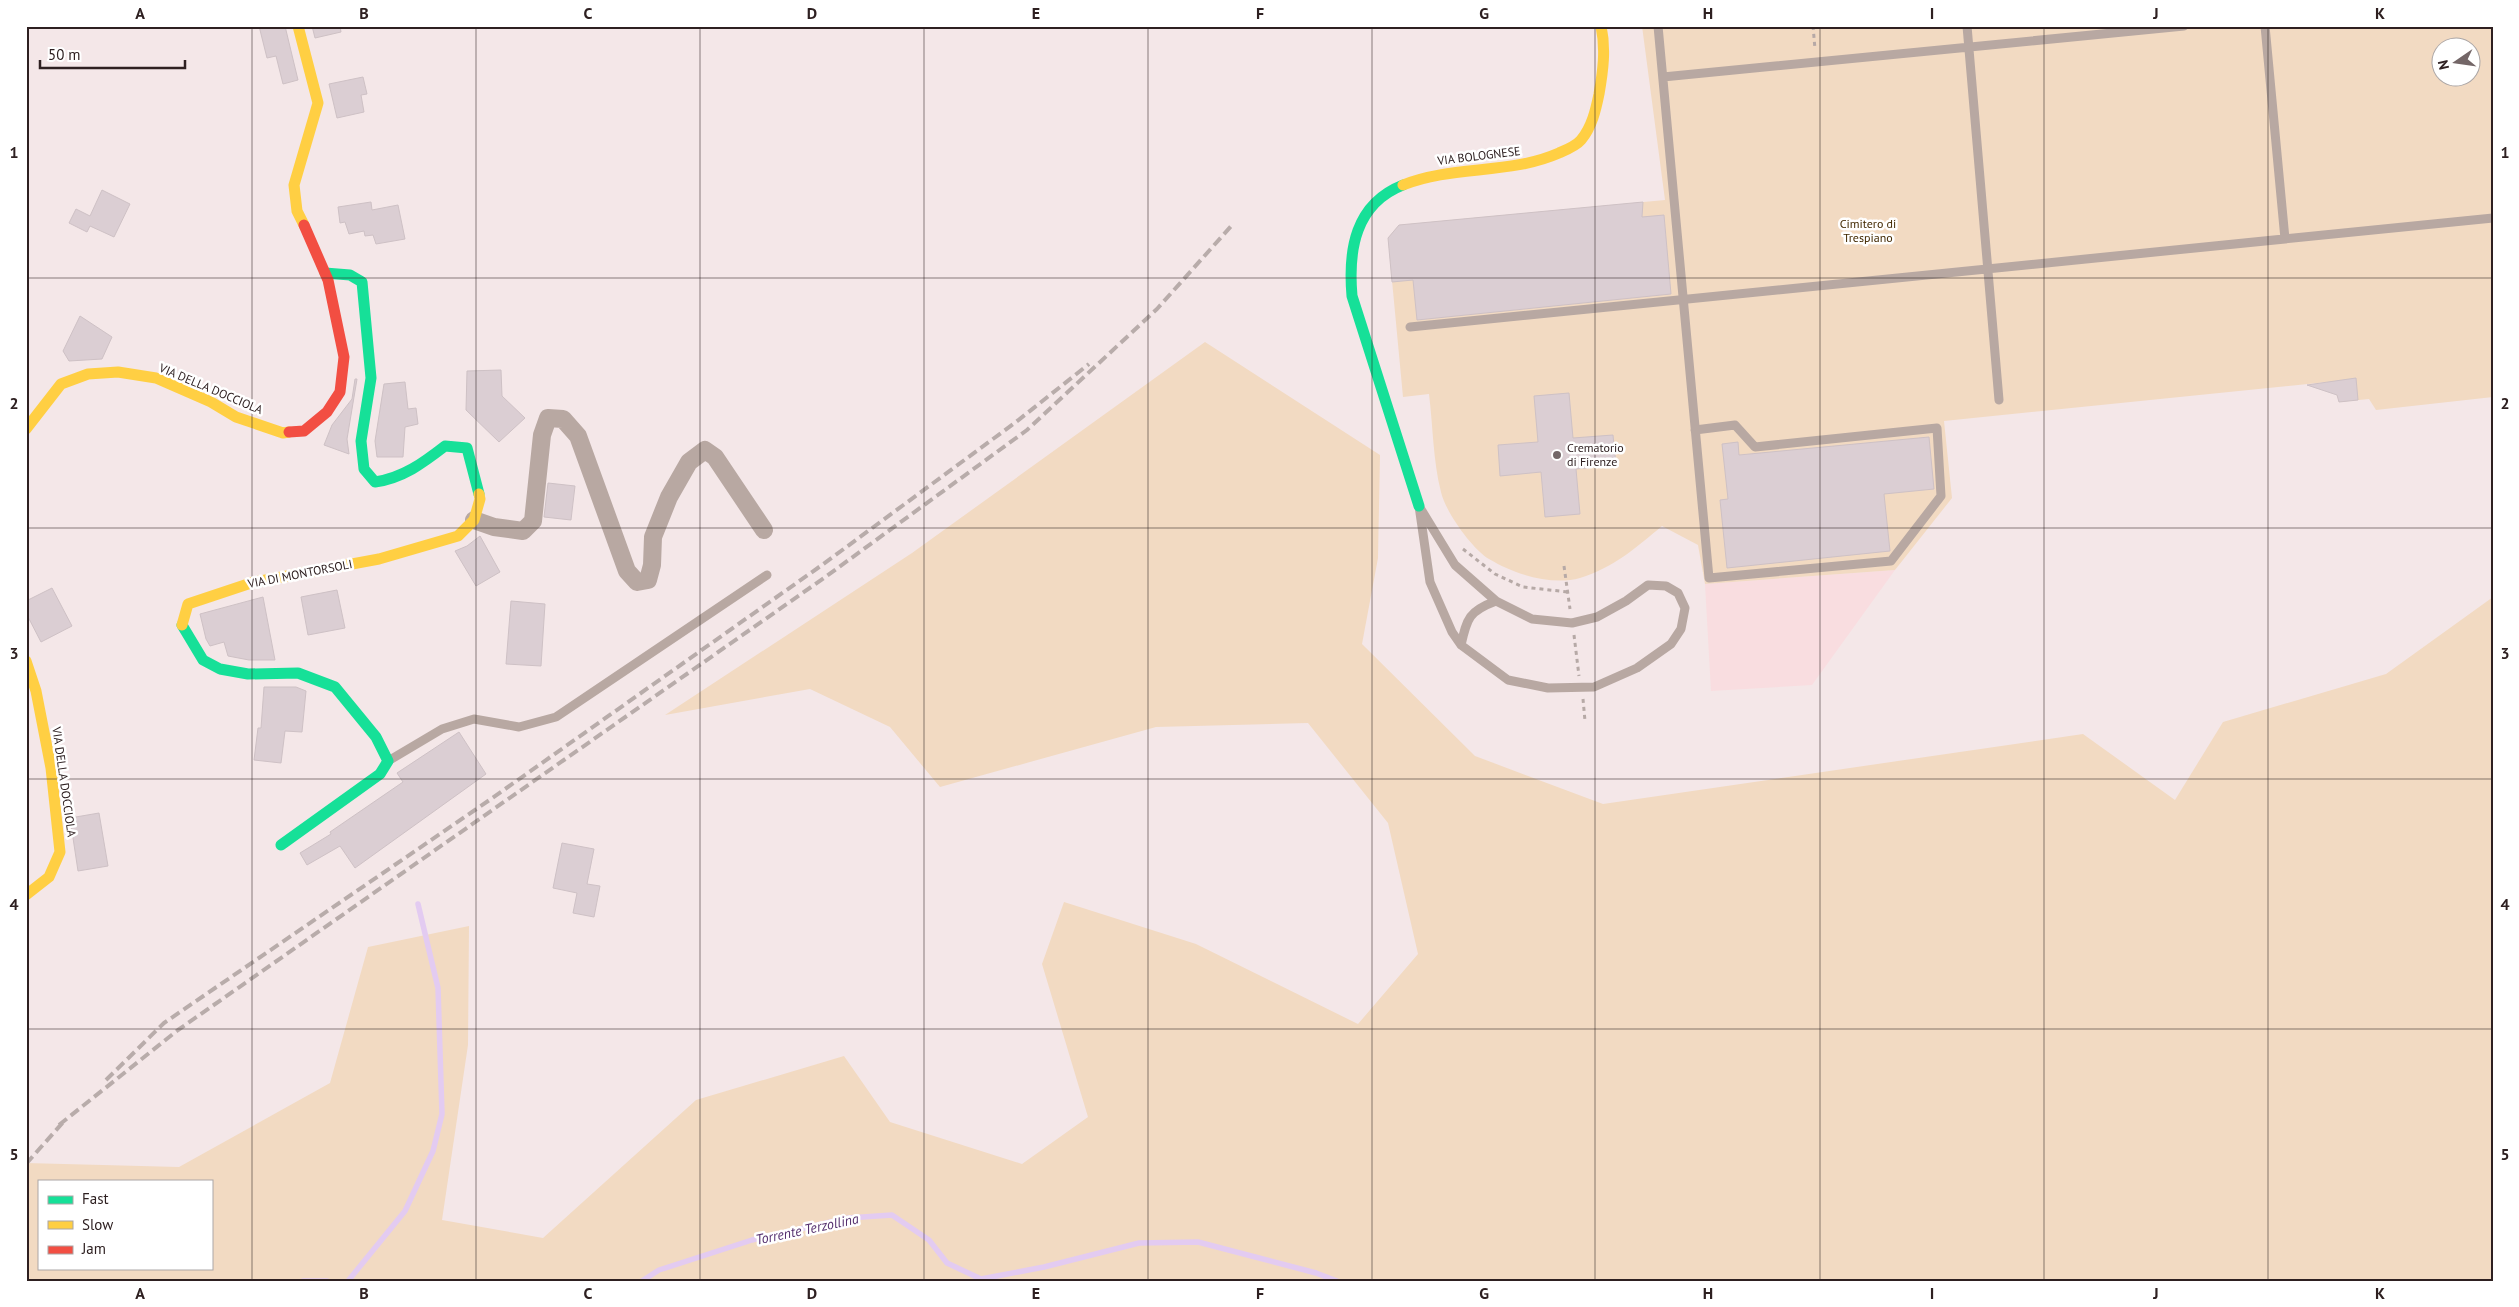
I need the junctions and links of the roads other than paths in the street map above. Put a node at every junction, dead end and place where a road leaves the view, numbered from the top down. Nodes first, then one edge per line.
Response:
1 (298, 26) edge
2 (1601, 26) edge
3 (1658, 26) edge
4 (1967, 26) edge
5 (2184, 26) edge
6 (2265, 26) edge
7 (1969, 47) junction
8 (1663, 77) junction
9 (2493, 218) edge
10 (2286, 239) junction
11 (1988, 269) junction
12 (325, 273) junction
13 (1683, 300) junction
14 (1410, 328) dead end
15 (2000, 400) dead end
16 (26, 429) edge
17 (1696, 430) junction
18 (1420, 506) junction
19 (474, 520) junction
20 (764, 530) dead end
21 (767, 575) dead end
22 (1496, 600) junction
23 (1461, 645) junction
24 (26, 661) edge
25 (388, 761) junction
26 (281, 845) dead end
27 (26, 895) edge

1 - 12 street, VIA DELLA DOCCIOLA
2 - 18 street, VIA BOLOGNESE
3 - 8 lane
4 - 7 lane
5 - 7 lane
6 - 10 lane
7 - 8 lane
7 - 11 lane
8 - 13 lane
9 - 10 lane
10 - 11 lane
11 - 13 lane
11 - 15 lane
12 - 16 street, VIA DELLA DOCCIOLA
12 - 19 street
13 - 14 lane
13 - 17 lane
17 - 17 lane
18 - 22 lane
18 - 23 lane
19 - 20 street
19 - 25 street, VIA DI MONTORSOLI
21 - 25 lane
22 - 23 lane
22 - 23 lane
24 - 27 street, VIA DELLA DOCCIOLA
25 - 26 street

